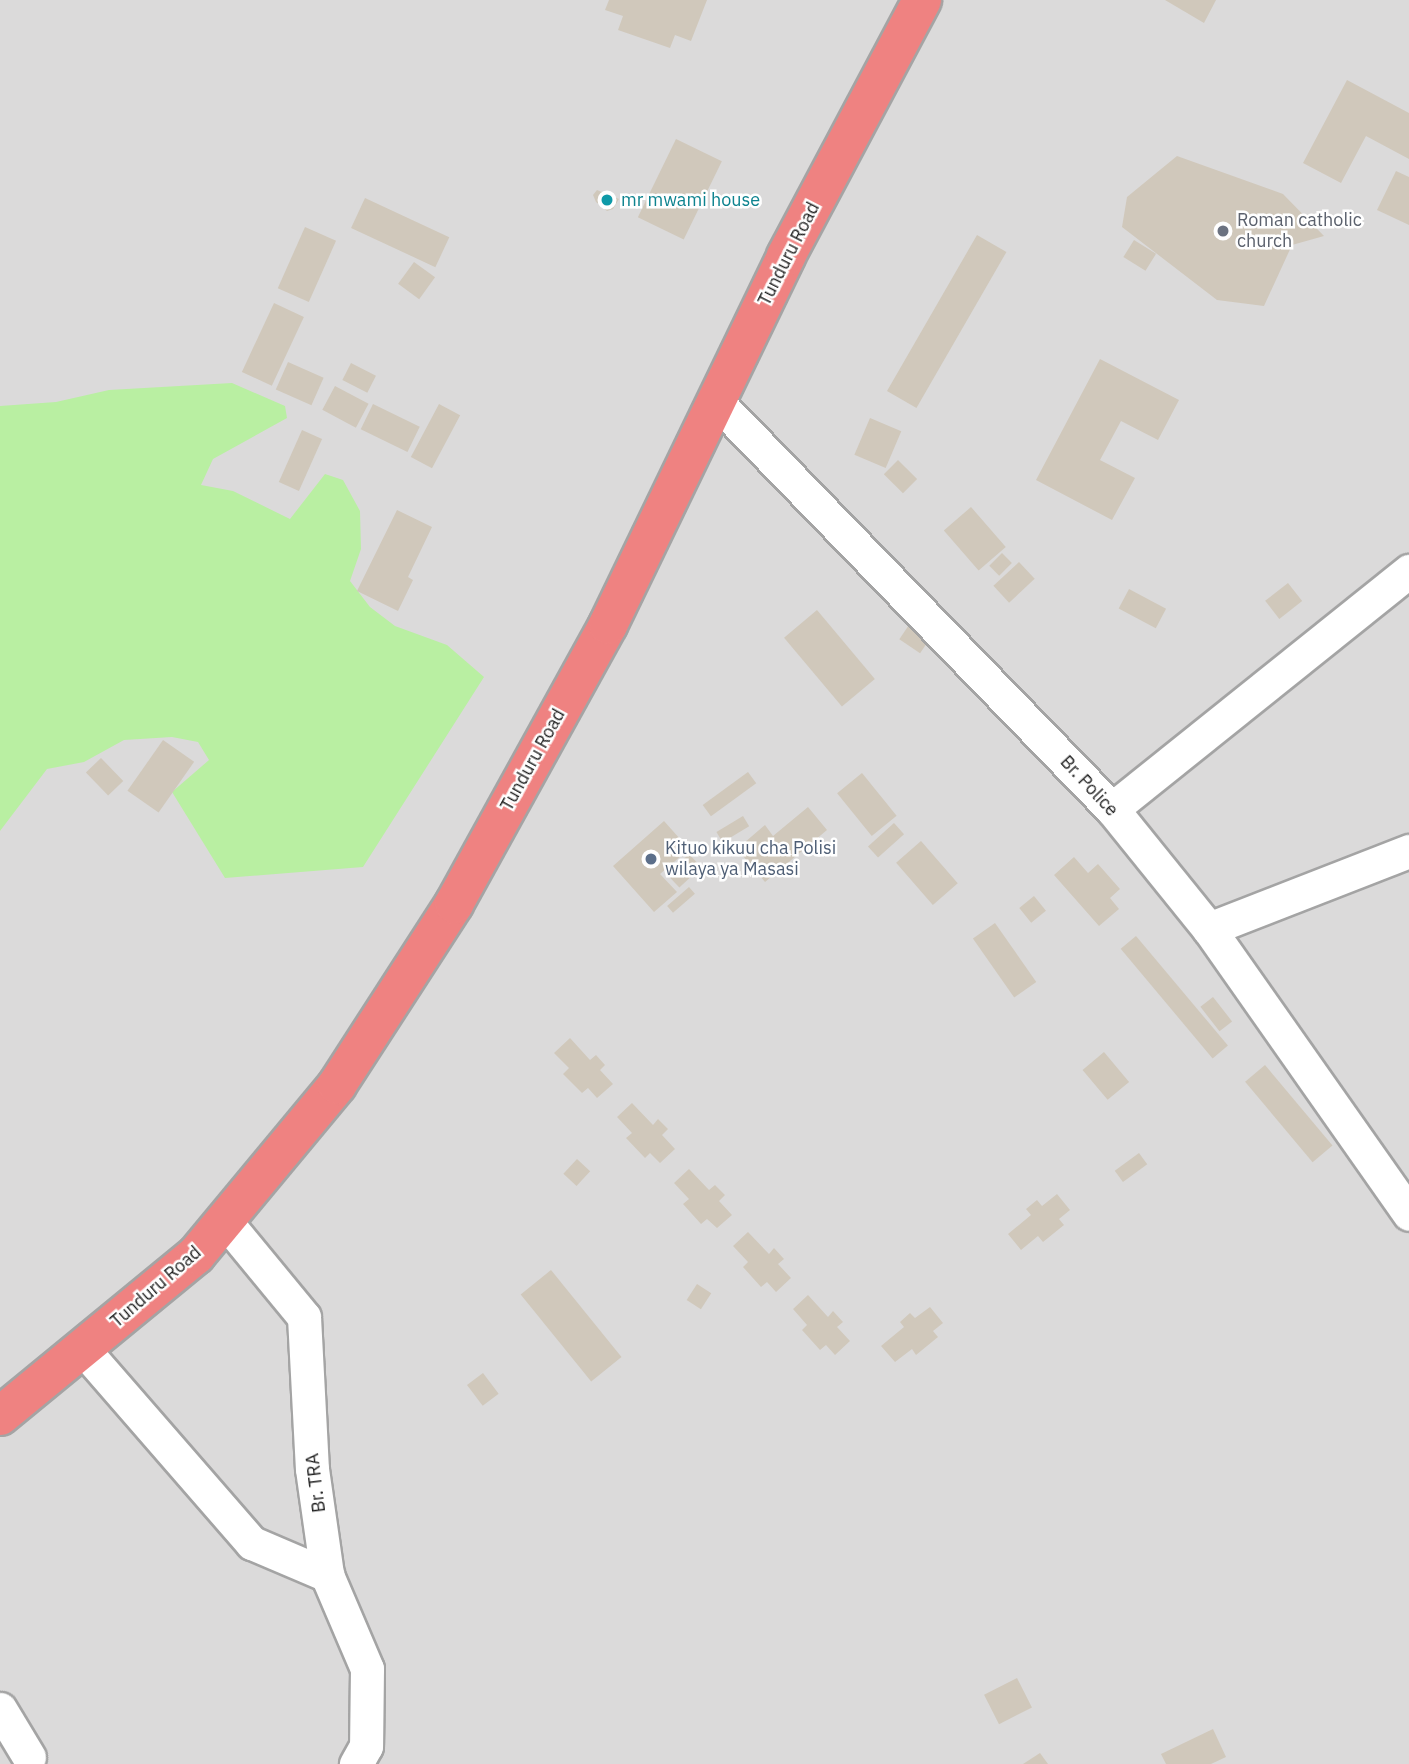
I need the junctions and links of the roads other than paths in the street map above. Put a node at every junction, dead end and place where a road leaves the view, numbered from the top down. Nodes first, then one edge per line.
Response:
1 (922, 0) edge
2 (716, 401) junction
3 (1409, 571) edge
4 (1112, 809) junction
5 (1409, 851) edge
6 (1209, 929) junction
7 (1409, 1214) edge
8 (225, 1221) junction
9 (83, 1350) junction
10 (0, 1416) edge
11 (327, 1575) junction
12 (0, 1709) edge
13 (29, 1757) dead end
14 (356, 1764) edge

1 - 2 highway, Tunduru Road
2 - 4 street, Br. Police
2 - 8 highway, Tunduru Road
3 - 4 street
4 - 6 street, Br. Police
5 - 6 street
6 - 7 street, Br. Police
8 - 9 highway, Tunduru Road
8 - 11 street, Br. TRA
9 - 10 highway, Tunduru Road
9 - 11 street
11 - 14 street, Br. TRA
12 - 13 street

